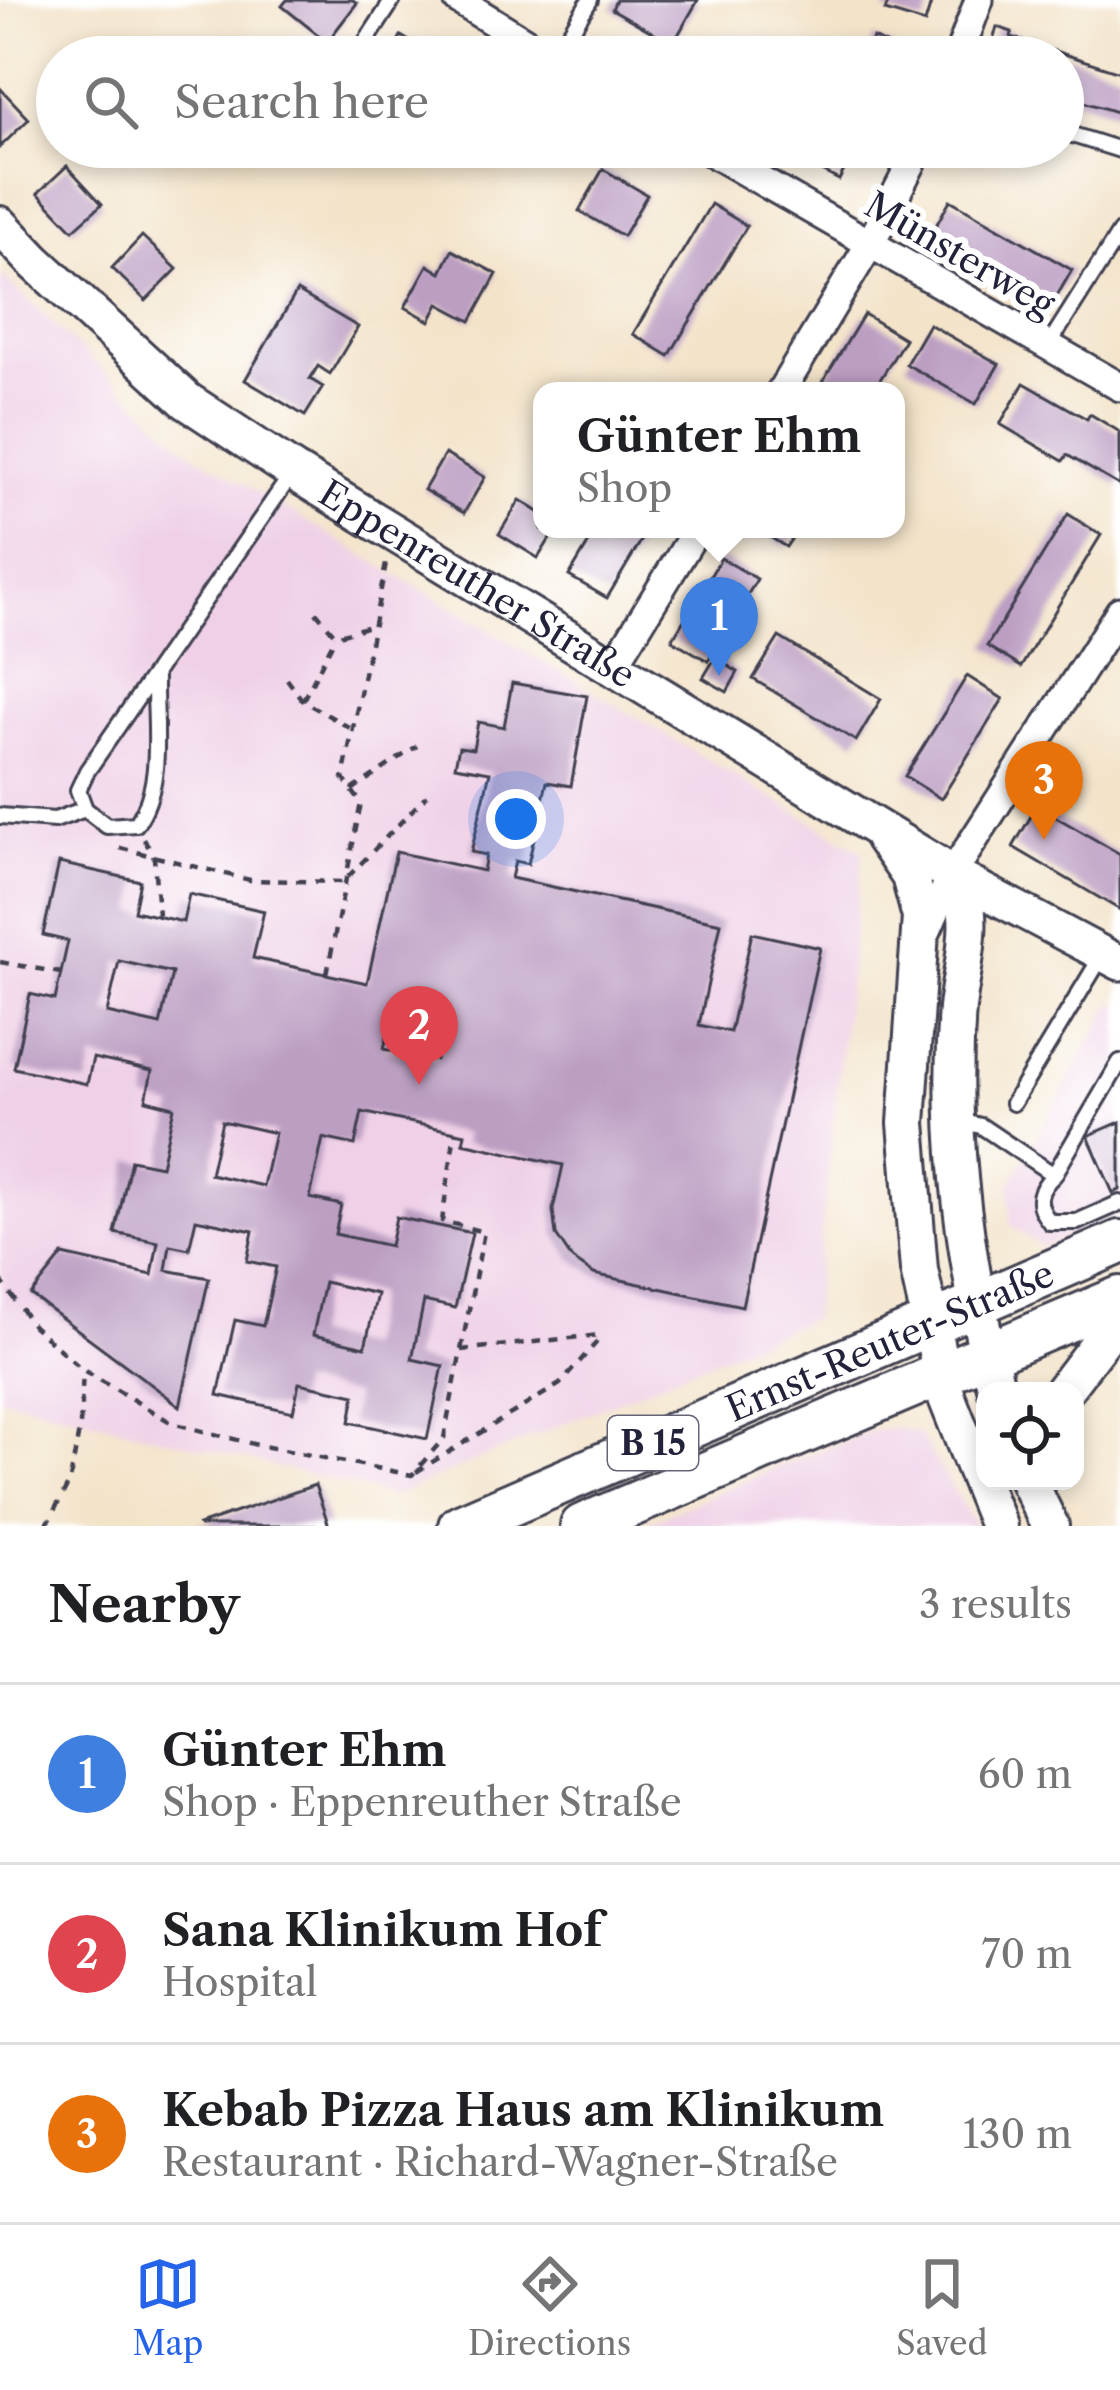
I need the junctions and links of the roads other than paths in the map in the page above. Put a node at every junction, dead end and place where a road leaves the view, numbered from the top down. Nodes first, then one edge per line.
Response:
1 (393, 0) edge
2 (458, 0) edge
3 (590, 0) edge
4 (979, 0) edge
5 (370, 36) edge
6 (517, 36) edge
7 (566, 36) edge
8 (966, 36) edge
9 (1084, 139) edge
10 (1120, 150) edge
11 (738, 168) edge
12 (909, 168) edge
13 (0, 225) edge
14 (1120, 232) edge
15 (870, 244) junction
16 (1048, 346) junction
17 (786, 382) edge
18 (1120, 387) edge
19 (293, 471) junction
20 (692, 538) edge
21 (1120, 610) edge
22 (614, 665) junction
23 (155, 677) junction
24 (85, 809) junction
25 (0, 816) edge
26 (868, 822) junction
27 (952, 874) junction
28 (920, 952) junction
29 (1112, 959) edge
30 (1120, 1062) edge
31 (1013, 1103) dead end
32 (954, 1121) junction
33 (1054, 1175) junction
34 (1120, 1203) edge
35 (1120, 1242) edge
36 (1120, 1298) edge
37 (977, 1303) junction
38 (1120, 1316) edge
39 (929, 1324) junction
40 (993, 1372) edge
41 (940, 1374) junction
42 (1070, 1382) edge
43 (460, 1526) edge
44 (582, 1526) edge
45 (998, 1526) edge

1 - 5 lane
2 - 6 street
3 - 7 lane
4 - 8 street
9 - 10 lane
11 - 15 street, Münsterweg
12 - 15 street
13 - 19 main road, Eppenreuther Straße
14 - 16 lane
15 - 16 street, Münsterweg
15 - 17 street
16 - 18 street, Münsterweg
19 - 22 main road, Eppenreuther Straße
19 - 23 lane
20 - 22 street
21 - 27 street
22 - 26 main road, Eppenreuther Straße
23 - 24 lane
23 - 24 lane
24 - 25 lane
26 - 27 main road, Eppenreuther Straße
26 - 28 main road
27 - 28 street
27 - 29 street, Eppenreuther Straße
27 - 32 main road
28 - 39 main road
29 - 31 lane
30 - 33 lane
32 - 33 lane
32 - 37 main road
33 - 34 lane
35 - 37 main road, Ernst-Reuter-Straße / B 15
36 - 40 main road, Ernst-Reuter-Straße / B 15
37 - 39 main road, Ernst-Reuter-Straße / B 15
37 - 40 main road
38 - 42 main road
39 - 41 main road
39 - 43 main road, Ernst-Reuter-Straße / B 15
40 - 41 main road, Ernst-Reuter-Straße / B 15
41 - 44 main road, Ernst-Reuter-Straße / B 15
41 - 45 main road

